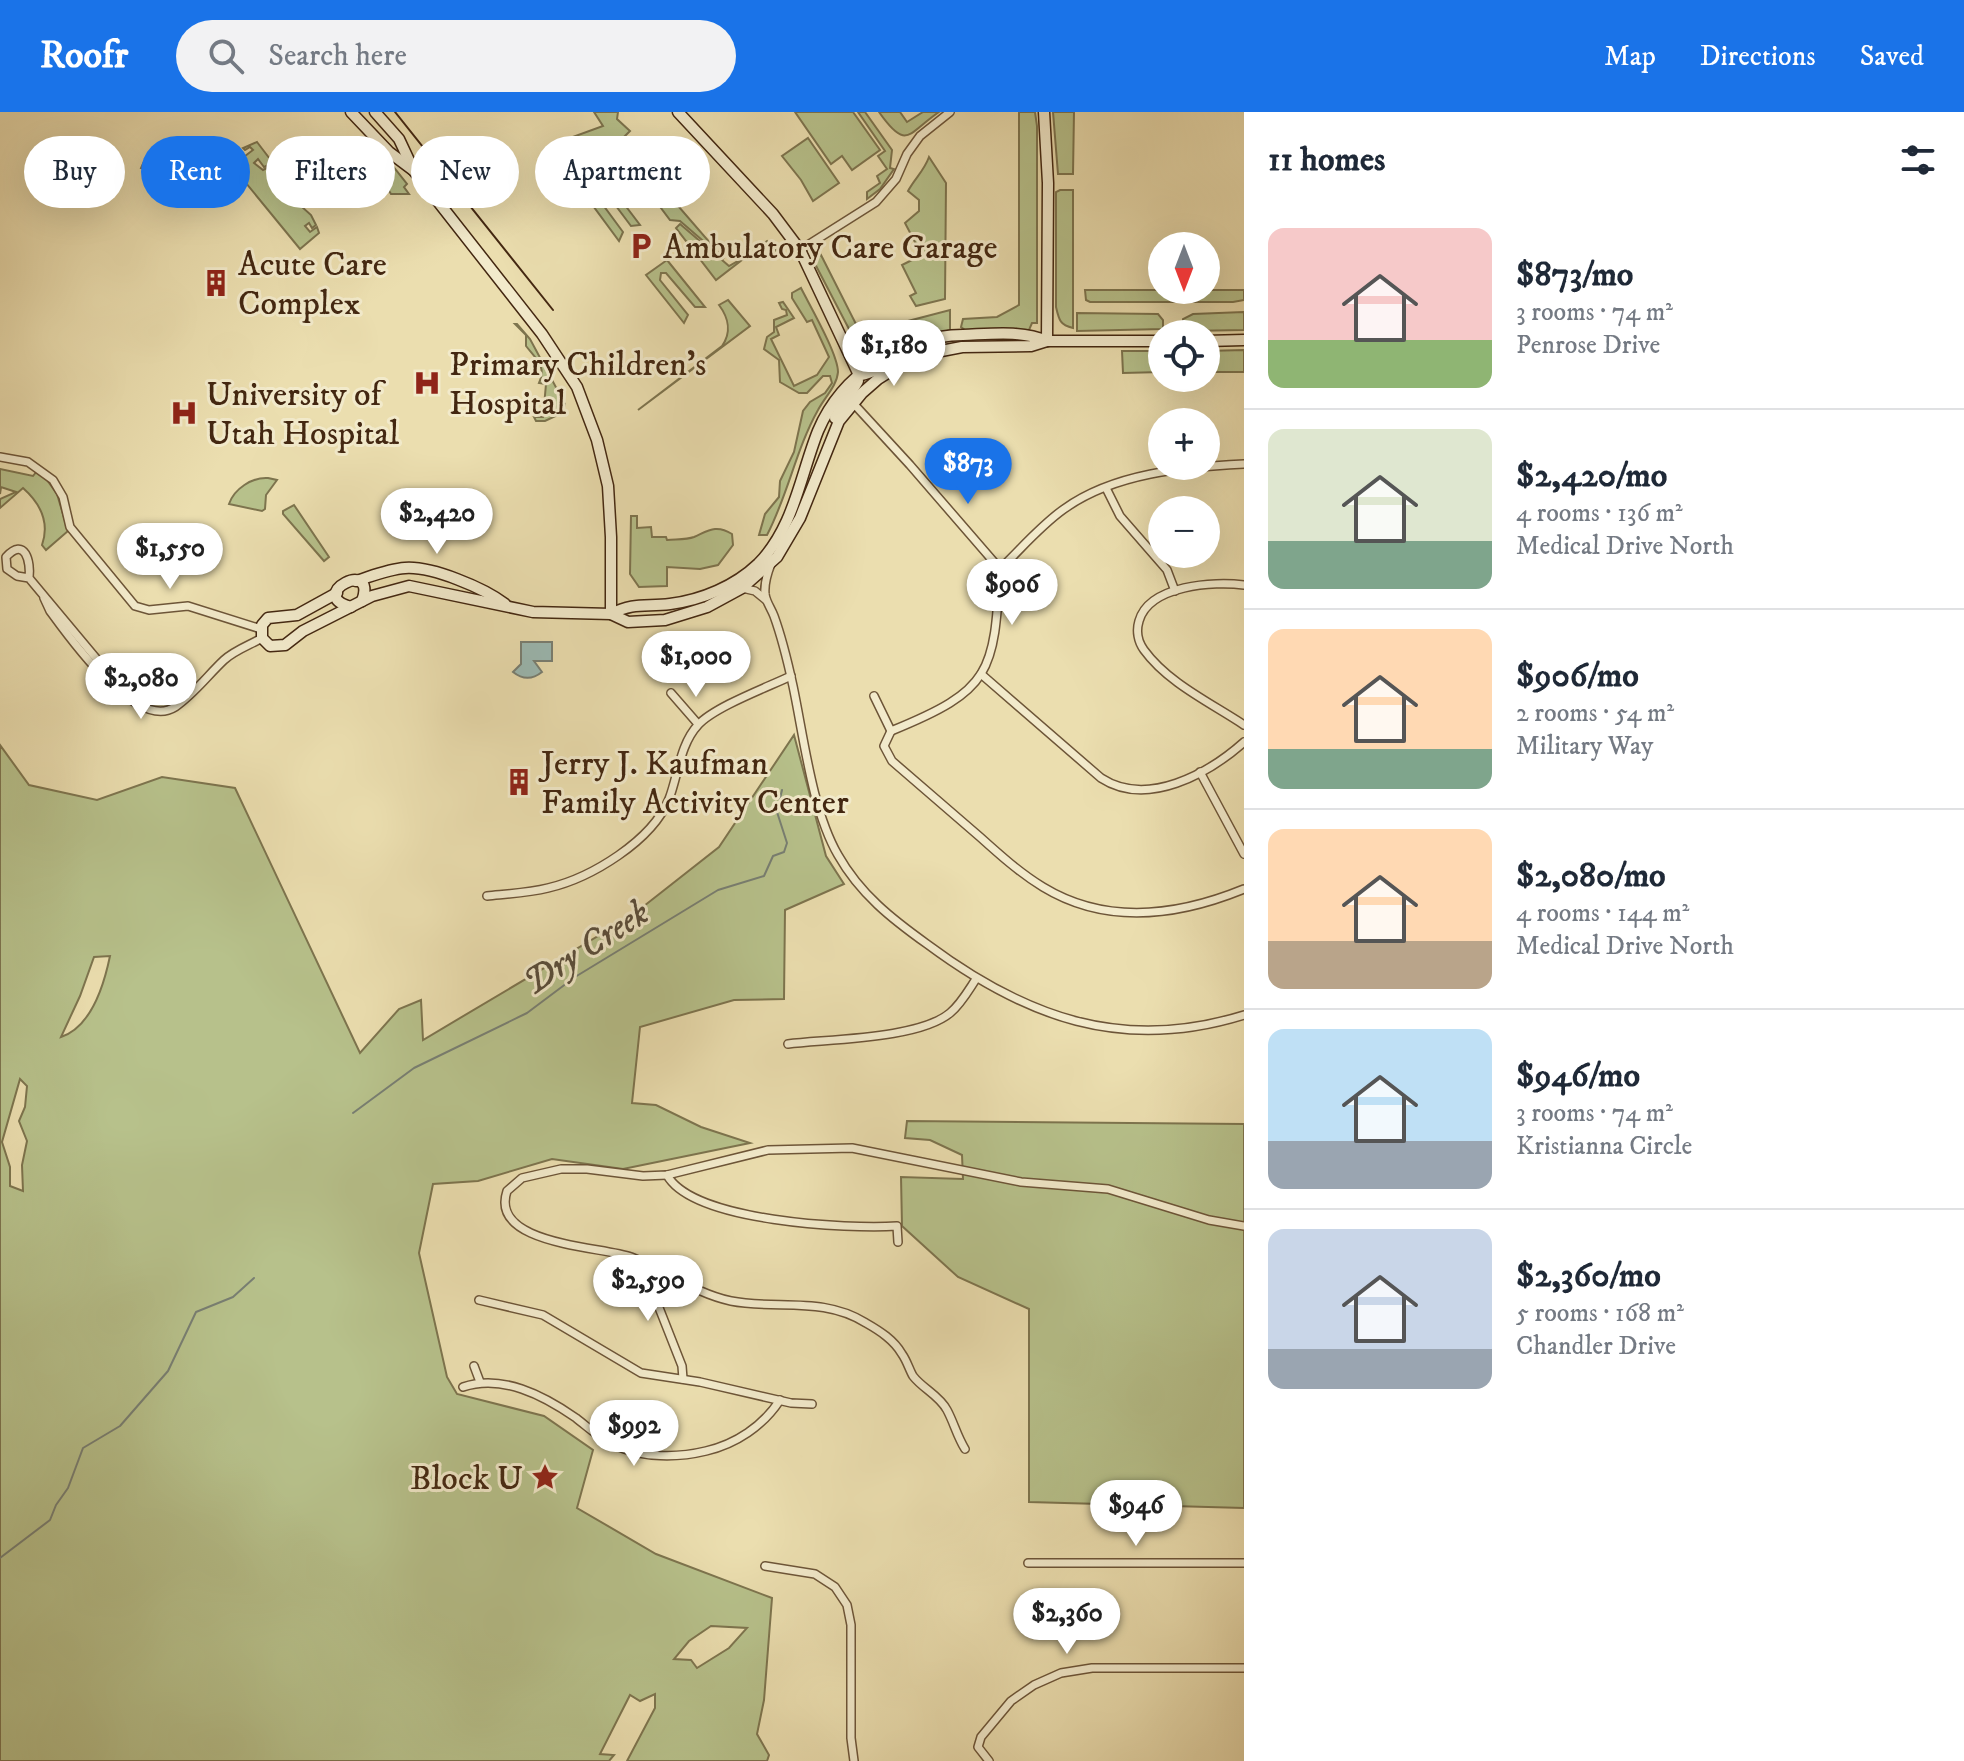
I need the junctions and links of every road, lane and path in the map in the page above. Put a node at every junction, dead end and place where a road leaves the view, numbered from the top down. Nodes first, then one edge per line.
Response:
1 (351, 112) edge
2 (375, 112) edge
3 (678, 112) edge
4 (950, 112) edge
5 (1044, 112) edge
6 (411, 165) edge
7 (411, 169) edge
8 (443, 208) edge
9 (800, 250) junction
10 (1244, 340) edge
11 (1047, 341) junction
12 (1148, 341) edge
13 (1220, 341) edge
14 (923, 355) junction
15 (859, 375) junction
16 (853, 403) junction
17 (832, 436) junction
18 (0, 457) edge
19 (1244, 464) edge
20 (1106, 488) junction
21 (771, 564) junction
22 (1000, 569) junction
23 (29, 578) dead end
24 (358, 582) junction
25 (1244, 585) edge
26 (742, 588) junction
27 (1175, 591) junction
28 (363, 599) junction
29 (766, 600) junction
30 (342, 601) junction
31 (507, 606) junction
32 (611, 614) junction
33 (284, 618) junction
34 (261, 634) junction
35 (290, 639) junction
36 (981, 674) junction
37 (791, 676) junction
38 (671, 693) dead end
39 (874, 696) dead end
40 (698, 724) junction
41 (1244, 725) edge
42 (891, 731) junction
43 (1244, 742) edge
44 (1200, 772) junction
45 (1244, 854) edge
46 (1244, 889) edge
47 (487, 896) dead end
48 (976, 979) junction
49 (1244, 1015) edge
50 (788, 1044) dead end
51 (667, 1175) junction
52 (1244, 1226) edge
53 (898, 1242) dead end
54 (641, 1262) junction
55 (479, 1300) dead end
56 (474, 1366) dead end
57 (683, 1379) junction
58 (480, 1382) junction
59 (463, 1387) dead end
60 (780, 1400) junction
61 (812, 1404) dead end
62 (965, 1449) dead end
63 (1028, 1563) dead end
64 (1244, 1563) edge
65 (765, 1566) dead end
66 (1244, 1668) edge
67 (854, 1761) edge
68 (989, 1761) edge

1 - 7 main road
2 - 6 main road
3 - 9 main road
4 - 9 street
5 - 11 main road
8 - 32 main road
9 - 15 main road
10 - 13 main road
11 - 12 main road
11 - 14 main road
11 - 15 main road
14 - 15 main road
14 - 16 main road
15 - 17 main road
15 - 32 main road
16 - 17 main road
16 - 22 street
17 - 21 main road
18 - 34 street
19 - 20 street
20 - 22 street
20 - 27 street
21 - 26 main road
21 - 29 street
22 - 36 street
23 - 34 street
24 - 28 main road
24 - 30 main road
24 - 31 main road
25 - 27 street
26 - 29 street
26 - 32 main road
27 - 41 street
28 - 30 main road
28 - 31 main road
29 - 37 street
30 - 33 main road
30 - 35 main road
31 - 32 main road
33 - 34 main road
33 - 35 main road
34 - 35 main road
36 - 42 street
36 - 44 street
37 - 40 street
37 - 48 street
38 - 40 street
39 - 42 street
40 - 47 street
42 - 46 street
43 - 44 street
44 - 45 street
48 - 49 street
48 - 50 street
51 - 52 street
51 - 53 street
51 - 54 street
54 - 57 street
54 - 62 street
55 - 57 street
56 - 58 street
57 - 60 street
58 - 59 street
58 - 60 street
60 - 61 street
63 - 64 street
65 - 67 street
66 - 68 street

